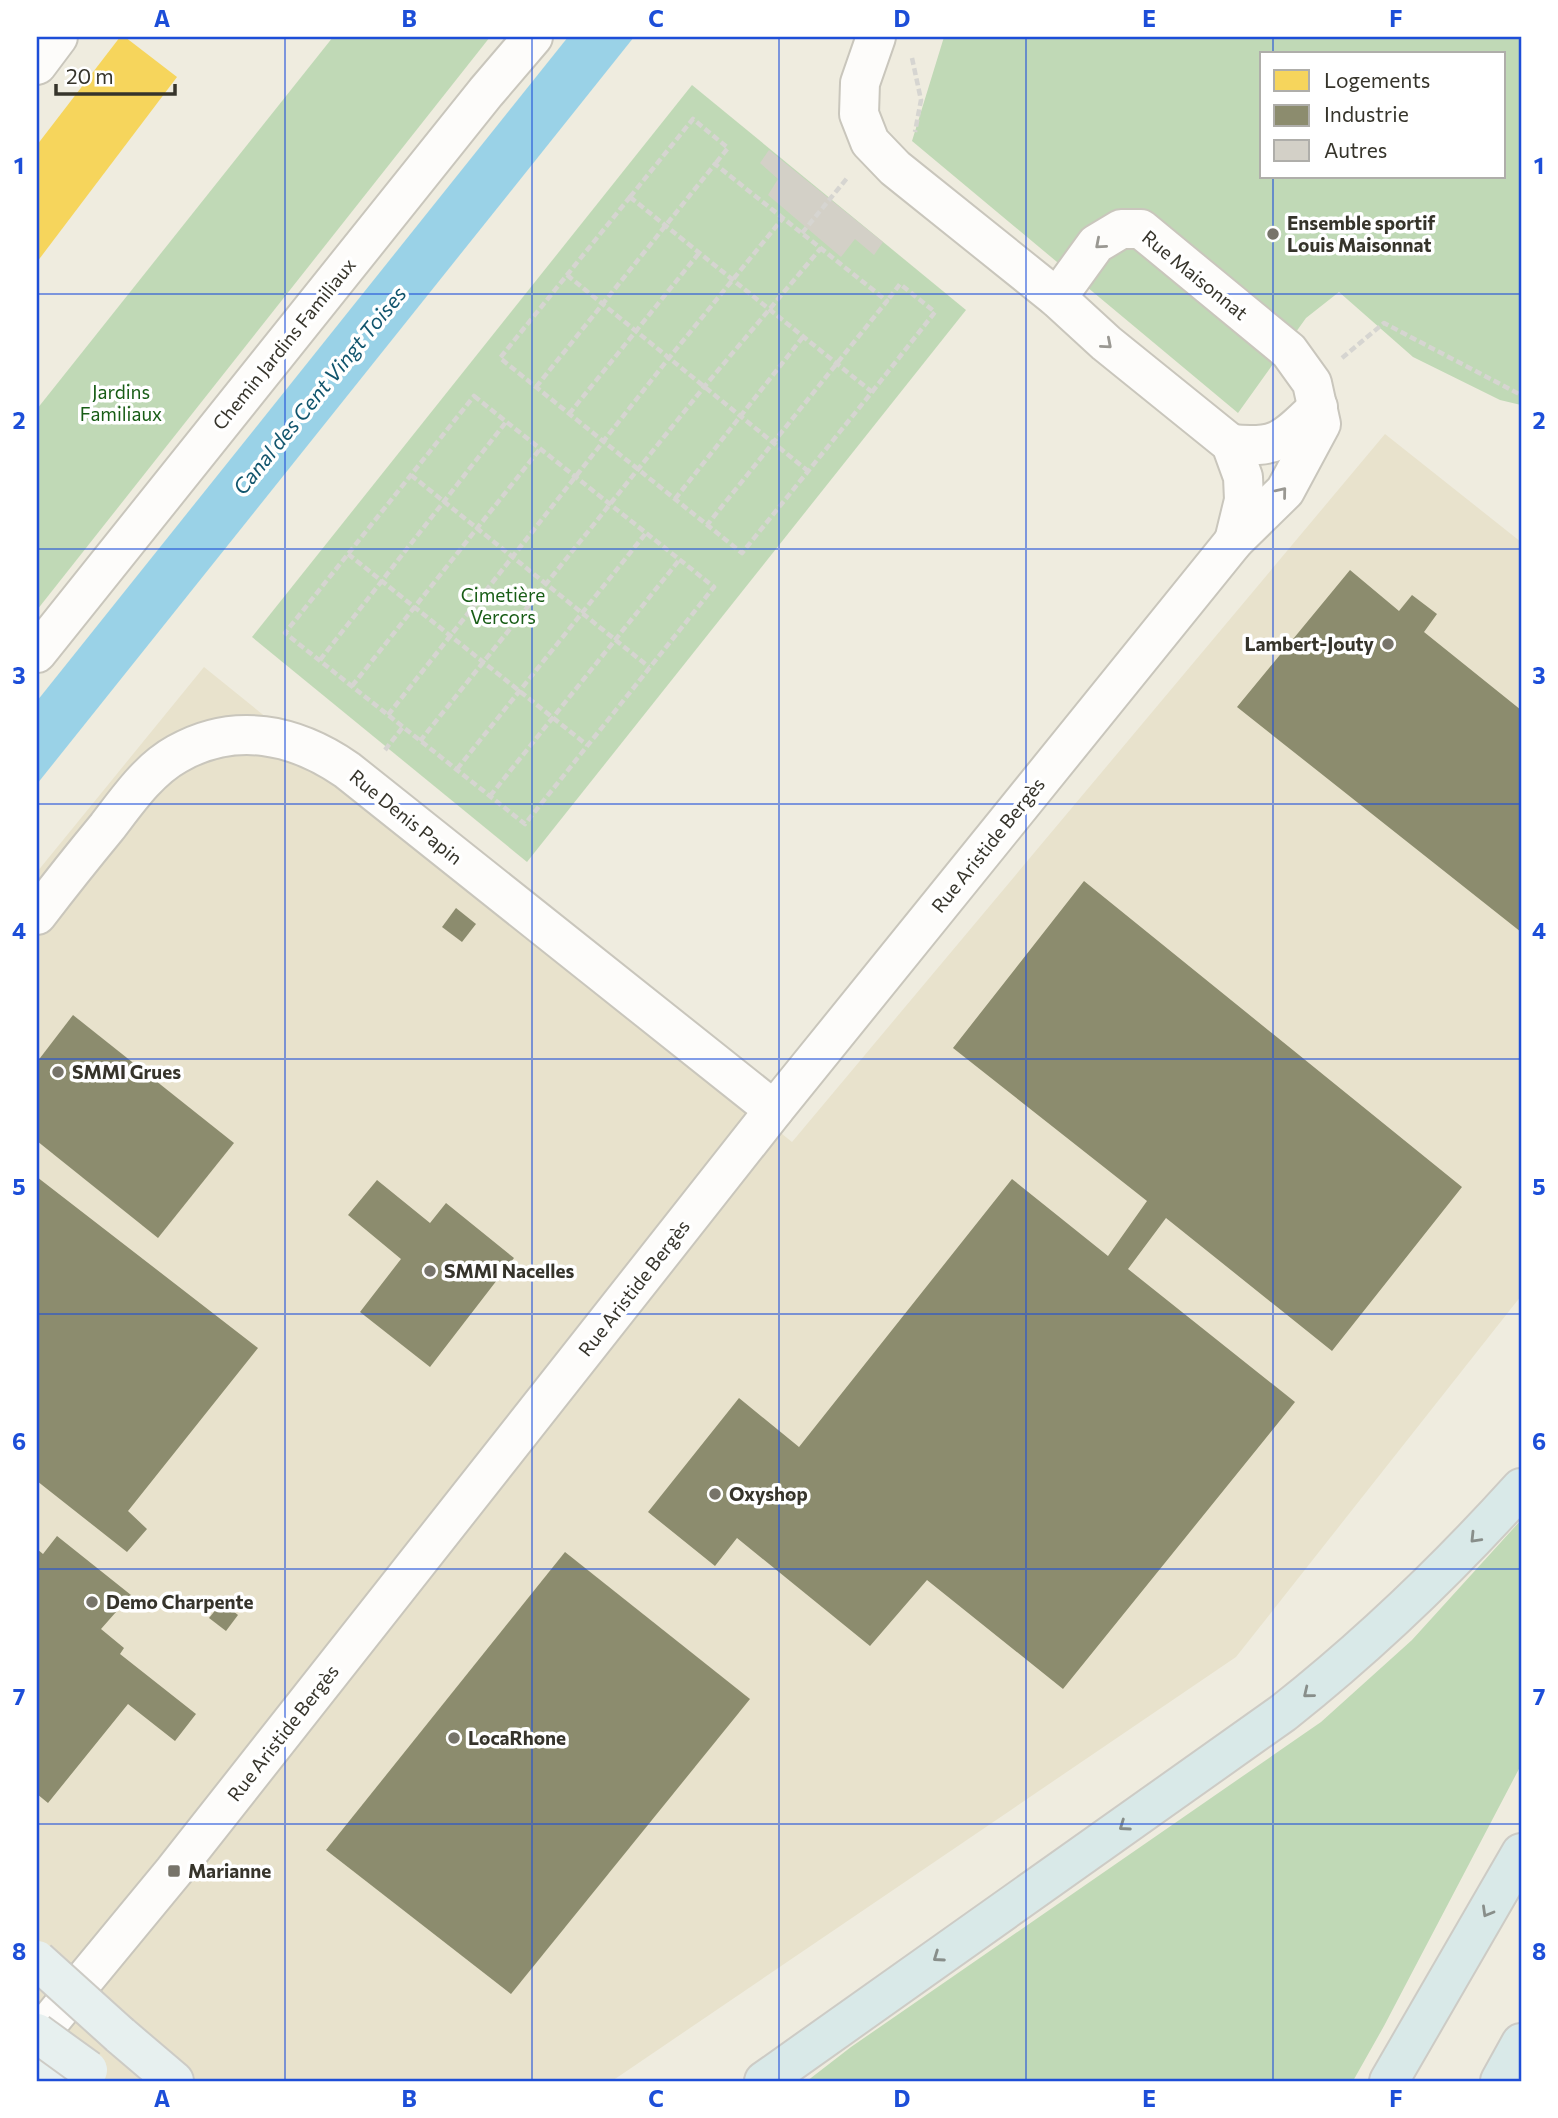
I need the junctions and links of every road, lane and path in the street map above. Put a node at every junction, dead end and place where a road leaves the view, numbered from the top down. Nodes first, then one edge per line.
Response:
1 (58, 37) edge
2 (533, 37) edge
3 (893, 43) edge
4 (37, 65) edge
5 (715, 164) junction
6 (895, 168) junction
7 (630, 197) junction
8 (783, 218) junction
9 (666, 226) junction
10 (802, 233) junction
11 (821, 248) junction
12 (699, 253) junction
13 (567, 275) junction
14 (733, 280) junction
15 (1057, 298) junction
16 (887, 301) junction
17 (603, 304) junction
18 (769, 309) junction
19 (636, 331) junction
20 (803, 337) junction
21 (670, 358) junction
22 (836, 364) junction
23 (536, 387) junction
24 (704, 387) junction
25 (872, 392) junction
26 (1315, 395) junction
27 (1521, 395) edge
28 (569, 414) junction
29 (741, 417) junction
30 (506, 422) junction
31 (604, 442) junction
32 (773, 443) junction
33 (1231, 444) junction
34 (540, 449) junction
35 (638, 469) junction
36 (808, 471) junction
37 (411, 475) junction
38 (576, 477) junction
39 (675, 499) junction
40 (444, 502) junction
41 (610, 504) junction
42 (707, 525) junction
43 (477, 528) junction
44 (646, 533) junction
45 (1234, 541) junction
46 (348, 554) junction
47 (513, 557) junction
48 (680, 559) junction
49 (382, 581) junction
50 (546, 584) junction
51 (415, 607) junction
52 (582, 613) junction
53 (450, 636) junction
54 (615, 640) junction
55 (37, 653) edge
56 (320, 660) junction
57 (483, 663) junction
58 (649, 667) junction
59 (352, 686) junction
60 (519, 691) junction
61 (387, 715) junction
62 (553, 718) junction
63 (420, 741) junction
64 (587, 745) junction
65 (457, 769) junction
66 (490, 796) junction
67 (37, 915) edge
68 (774, 1110) junction
69 (1521, 1488) edge
70 (1521, 1853) edge
71 (37, 1960) edge
72 (37, 2035) edge
73 (1521, 2043) edge
74 (37, 2071) edge
75 (96, 2076) edge
76 (49, 2081) edge
77 (174, 2081) edge
78 (764, 2081) edge
79 (1389, 2081) edge
80 (1500, 2081) edge

1 - 4 street
2 - 55 street, Chemin Jardins Familiaux
3 - 6 path
3 - 6 street
5 - 7 path
5 - 8 path
5 - 9 path
6 - 10 path
6 - 15 street
7 - 9 path
7 - 13 path
8 - 10 path
8 - 14 path
9 - 12 path
9 - 17 path
10 - 11 path
11 - 16 path
11 - 18 path
12 - 14 path
12 - 19 path
13 - 17 path
13 - 23 path
14 - 18 path
14 - 21 path
26 -> 15 street, Rue Maisonnat
15 -> 33 street
16 - 22 path
16 - 25 path
17 - 19 path
17 - 23 path
18 - 20 path
18 - 24 path
19 - 21 path
19 - 28 path
20 - 22 path
20 - 29 path
21 - 24 path
21 - 31 path
22 - 25 path
22 - 32 path
23 - 28 path
24 - 29 path
24 - 35 path
25 - 36 path
26 - 27 path
26 - 33 street
45 -> 26 street
28 - 31 path
29 - 32 path
29 - 39 path
30 - 34 path
30 - 37 path
30 - 40 path
31 - 35 path
31 - 38 path
32 - 36 path
32 - 42 path
33 - 45 street
34 - 38 path
34 - 43 path
35 - 39 path
35 - 41 path
36 - 42 path
37 - 40 path
37 - 46 path
38 - 41 path
38 - 47 path
39 - 42 path
40 - 43 path
40 - 49 path
41 - 44 path
41 - 50 path
43 - 47 path
43 - 51 path
44 - 48 path
44 - 52 path
45 - 68 street, Rue Aristide Bergès
46 - 49 path
46 - 56 path
47 - 50 path
47 - 53 path
48 - 54 path
48 - 58 path
49 - 51 path
49 - 56 path
50 - 52 path
50 - 57 path
51 - 53 path
51 - 59 path
52 - 54 path
52 - 60 path
53 - 57 path
53 - 61 path
54 - 58 path
54 - 62 path
56 - 59 path
57 - 60 path
57 - 63 path
58 - 64 path
59 - 61 path
60 - 62 path
60 - 65 path
61 - 63 path
62 - 64 path
62 - 66 path
63 - 65 path
64 - 66 path
65 - 66 path
67 - 68 street, Rue Denis Papin
68 - 72 street, Rue Aristide Bergès
69 -> 78 highway
70 -> 79 highway
71 - 77 main road, bridge
72 - 75 main road, bridge
73 - 80 highway
74 - 76 main road

